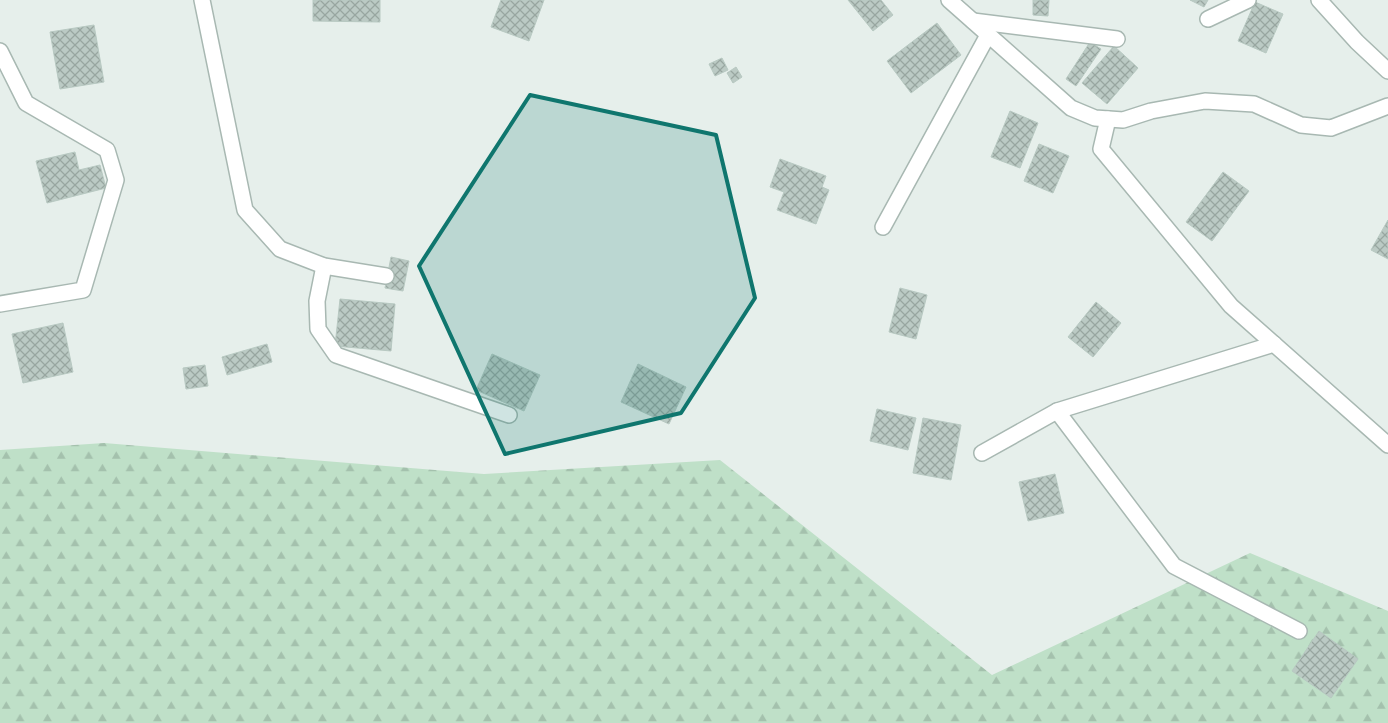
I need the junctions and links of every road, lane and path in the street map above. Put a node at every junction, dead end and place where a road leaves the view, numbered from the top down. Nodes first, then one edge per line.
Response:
1 (202, 0) edge
2 (949, 0) edge
3 (1248, 0) edge
4 (1319, 0) edge
5 (1208, 19) dead end
6 (973, 21) junction
7 (988, 35) junction
8 (1117, 39) dead end
9 (0, 51) edge
10 (1388, 71) edge
11 (1388, 106) edge
12 (1108, 119) junction
13 (883, 226) dead end
14 (324, 266) junction
15 (386, 276) dead end
16 (0, 304) edge
17 (1274, 344) junction
18 (1057, 411) junction
19 (509, 415) dead end
20 (1388, 445) edge
21 (982, 453) dead end
22 (1299, 631) dead end

1 - 14 street
2 - 6 street
3 - 5 street
4 - 10 street
6 - 7 street
6 - 8 street
7 - 12 street
7 - 13 street
9 - 16 street
11 - 12 street
12 - 17 street
14 - 15 street
14 - 19 street
17 - 18 street
17 - 20 street
18 - 21 street
18 - 22 street

